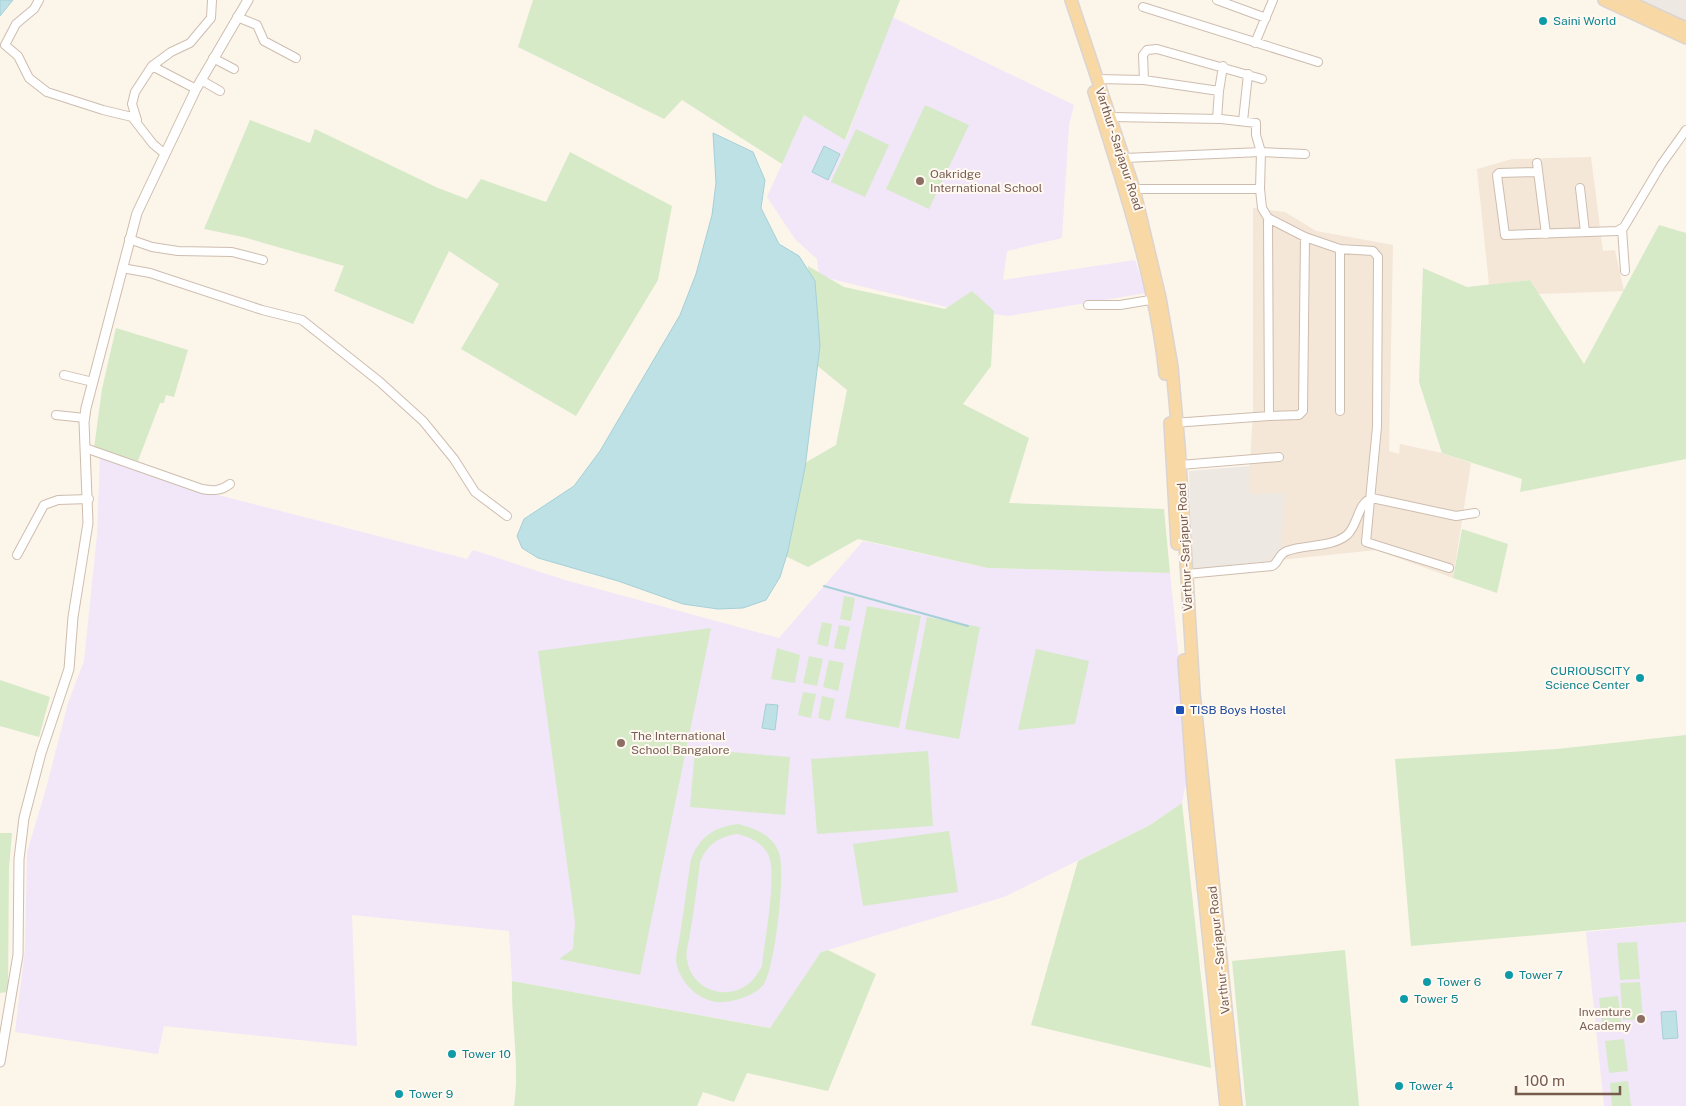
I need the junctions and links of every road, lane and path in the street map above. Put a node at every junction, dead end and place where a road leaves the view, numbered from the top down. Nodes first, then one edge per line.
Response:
1 (39, 0) edge
2 (212, 0) edge
3 (248, 0) edge
4 (1067, 0) edge
5 (1071, 0) edge
6 (1217, 0) edge
7 (1273, 0) edge
8 (1604, 0) edge
9 (1625, 0) edge
10 (1143, 7) dead end
11 (237, 17) junction
12 (1266, 18) junction
13 (1686, 28) edge
14 (1686, 38) edge
15 (1255, 43) junction
16 (213, 58) junction
17 (296, 58) dead end
18 (1318, 62) dead end
19 (152, 66) junction
20 (1223, 66) junction
21 (234, 69) dead end
22 (1248, 74) junction
23 (1096, 79) junction
24 (1262, 79) dead end
25 (1144, 80) junction
26 (198, 84) junction
27 (220, 91) dead end
28 (1219, 91) junction
29 (1112, 118) junction
30 (1217, 119) junction
31 (137, 121) junction
32 (1243, 121) junction
33 (1686, 130) edge
34 (1261, 152) junction
35 (165, 154) junction
36 (1305, 154) dead end
37 (1125, 158) junction
38 (1537, 163) dead end
39 (1538, 172) junction
40 (1580, 188) dead end
41 (1134, 189) junction
42 (1260, 189) junction
43 (1268, 218) junction
44 (1622, 229) junction
45 (1585, 232) junction
46 (1546, 234) junction
47 (1305, 237) junction
48 (129, 239) junction
49 (1340, 249) junction
50 (263, 260) dead end
51 (122, 268) junction
52 (1625, 271) dead end
53 (1156, 299) junction
54 (1088, 305) dead end
55 (64, 374) dead end
56 (93, 382) junction
57 (1340, 411) dead end
58 (56, 415) dead end
59 (1268, 416) junction
60 (85, 418) junction
61 (1174, 423) junction
62 (86, 448) junction
63 (1279, 457) dead end
64 (1180, 465) junction
65 (230, 484) dead end
66 (1370, 498) junction
67 (89, 499) junction
68 (1475, 513) dead end
69 (506, 516) dead end
70 (17, 555) dead end
71 (1449, 568) dead end
72 (1187, 574) junction
73 (0, 1062) edge
74 (1226, 1106) edge
75 (1236, 1106) edge

1 - 31 street
2 - 19 street
3 - 11 street
4 - 53 main road, Varthur - Sarjapur Road
5 - 23 main road, Varthur - Sarjapur Road
6 - 12 street
7 - 12 street
8 - 14 main road
9 - 13 main road
10 - 15 street
11 - 16 street
11 - 17 street
12 - 15 street
15 - 18 street
16 - 21 street
16 - 26 street
19 - 26 street
19 - 31 street
20 - 22 street
20 - 25 street
20 - 28 street
22 - 24 street
22 - 32 street
23 - 25 street
23 - 29 main road, Varthur - Sarjapur Road
25 - 28 street
26 - 27 street
26 - 35 street
28 - 30 street
29 - 30 street
29 - 37 main road, Varthur - Sarjapur Road
30 - 32 street
31 - 35 street
32 - 34 street
33 - 44 street
34 - 36 street
34 - 37 street
34 - 42 street
35 - 48 street
37 - 41 main road, Varthur - Sarjapur Road
38 - 39 street
39 - 46 street
39 - 46 street
40 - 45 street
41 - 42 street
41 - 53 main road, Varthur - Sarjapur Road
42 - 43 street
43 - 47 street
43 - 59 street
44 - 45 street
44 - 52 street
45 - 46 street
47 - 49 street
47 - 59 street
48 - 50 street
48 - 51 street
49 - 57 street
49 - 66 street
51 - 56 street
51 - 69 street
53 - 54 street
53 - 61 main road, Varthur - Sarjapur Road
55 - 56 street
56 - 60 street
58 - 60 street
59 - 61 street
60 - 62 street
61 - 64 main road, Varthur - Sarjapur Road
61 - 74 main road, Varthur - Sarjapur Road
62 - 65 street
62 - 67 street
63 - 64 street
64 - 72 main road, Varthur - Sarjapur Road
66 - 68 street
66 - 71 street
66 - 72 street
67 - 70 street
67 - 73 street
72 - 75 main road, Varthur - Sarjapur Road

